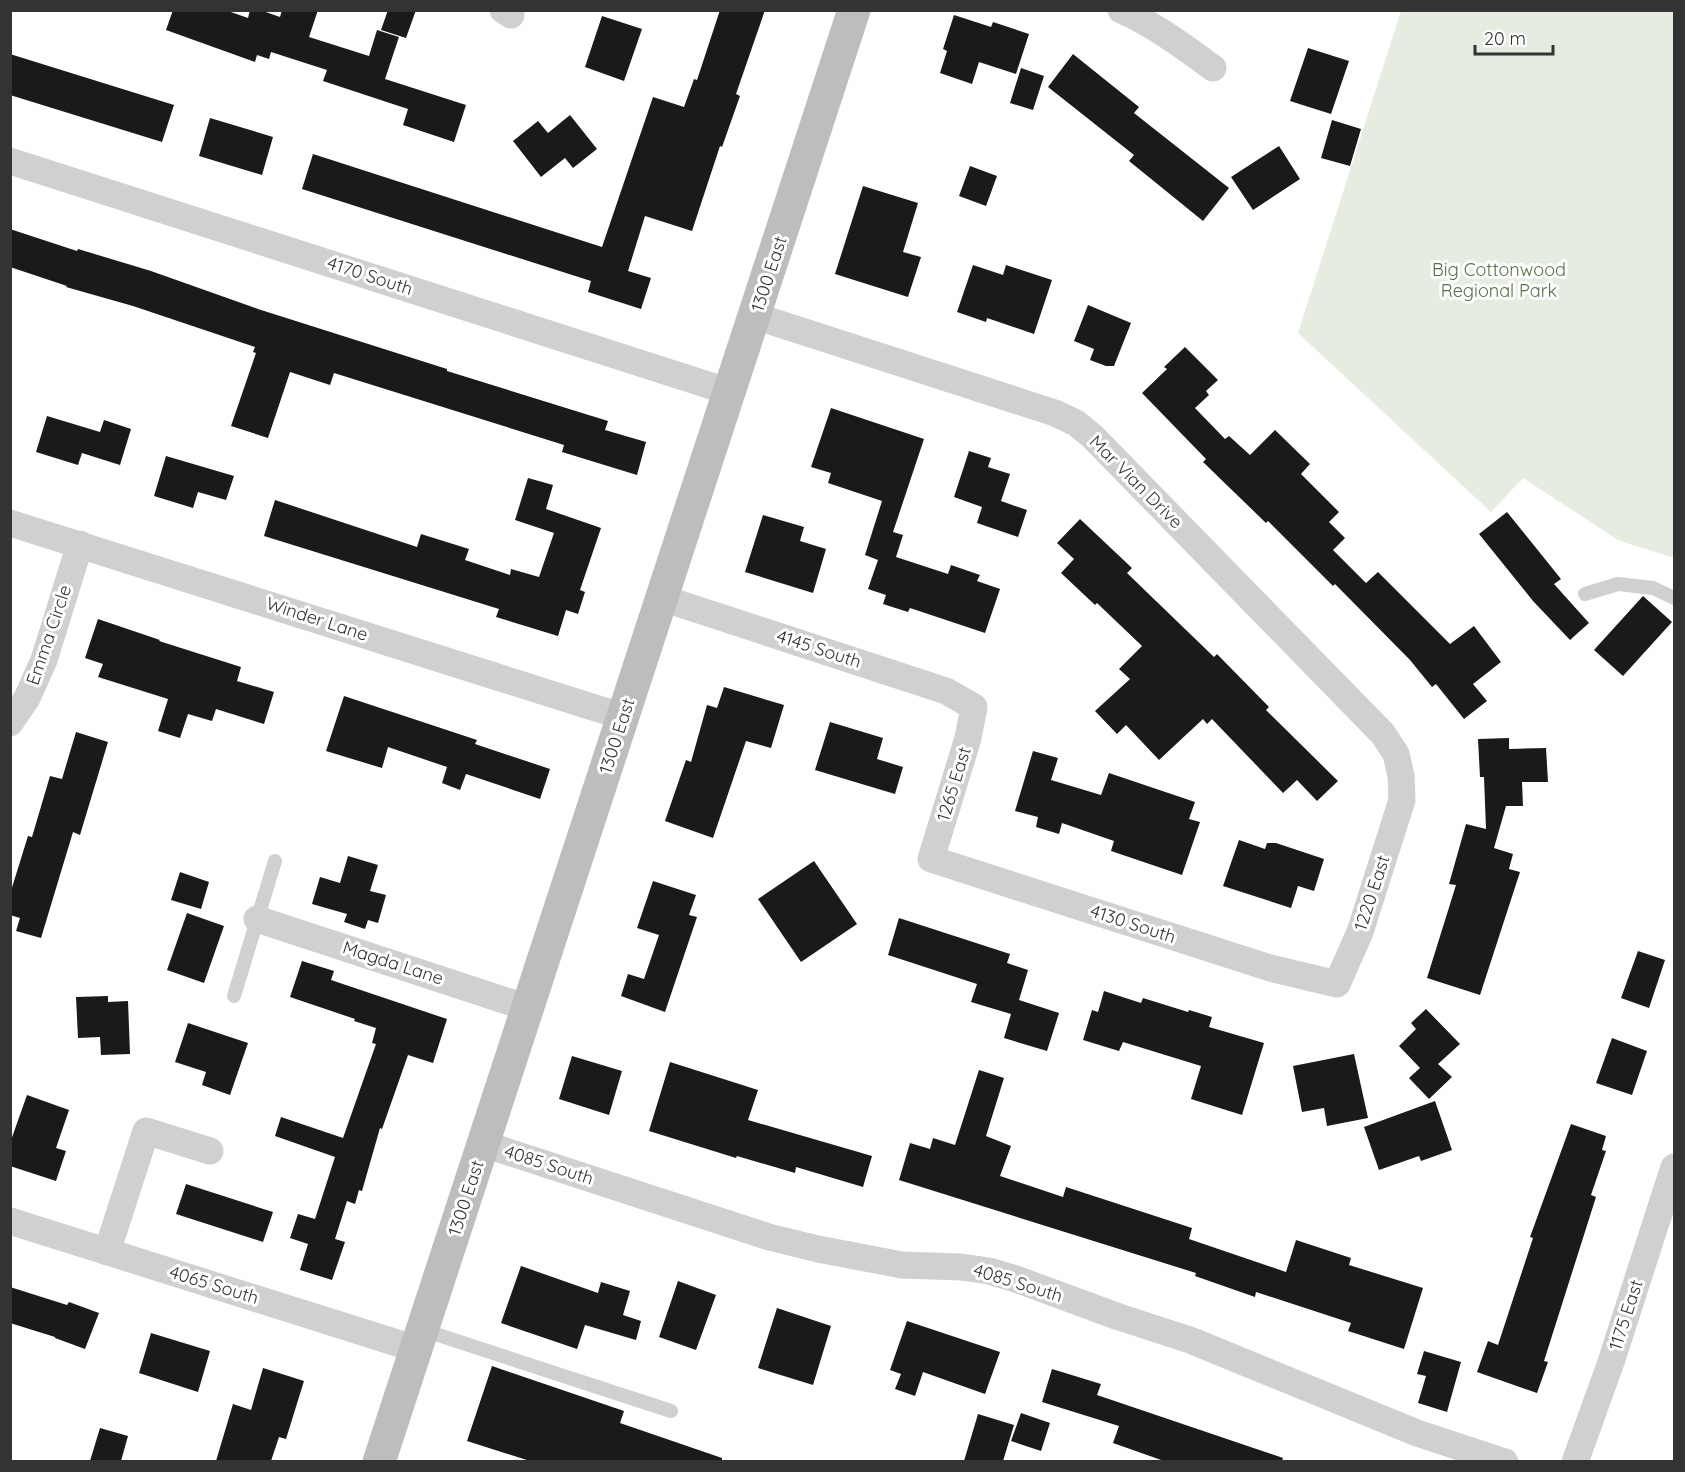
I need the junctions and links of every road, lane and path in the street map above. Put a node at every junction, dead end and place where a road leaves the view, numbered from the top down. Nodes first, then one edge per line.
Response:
1 (854, 10) edge
2 (1121, 10) edge
3 (1214, 68) dead end
4 (10, 161) edge
5 (755, 316) junction
6 (730, 392) junction
7 (10, 522) edge
8 (80, 544) junction
9 (1585, 594) dead end
10 (662, 598) junction
11 (1674, 598) edge
12 (974, 707) joint
13 (624, 717) junction
14 (10, 723) edge
15 (1402, 800) joint
16 (931, 860) joint
17 (275, 861) dead end
18 (257, 919) junction
19 (1337, 984) joint
20 (234, 996) dead end
21 (528, 1008) junction
22 (484, 1144) junction
23 (210, 1151) dead end
24 (1674, 1167) edge
25 (10, 1221) edge
26 (107, 1252) junction
27 (420, 1340) junction
28 (670, 1411) dead end
29 (379, 1461) edge
30 (1505, 1461) edge
31 (1575, 1461) edge

1 - 5 main road, 1300 East
2 - 3 street
4 - 6 street, 4170 South
5 - 6 main road, 1300 East
5 - 15 street, Mar Vian Drive
6 - 10 main road, 1300 East
7 - 8 street, Winder Lane
8 - 13 street, Winder Lane
8 - 14 street, Emma Circle
9 - 11 lane
10 - 12 street, 4145 South
10 - 13 main road, 1300 East
12 - 16 street, 1265 East
13 - 21 main road, 1300 East
15 - 19 street, 1220 East
16 - 19 street, 4130 South
17 - 18 lane
18 - 20 lane
18 - 21 street, Magda Lane
21 - 22 main road, 1300 East
22 - 27 main road, 1300 East
22 - 30 street, 4085 South
23 - 26 street
24 - 31 street, 1175 East
25 - 26 street, 4065 South
26 - 27 street, 4065 South
27 - 28 lane
27 - 29 main road, 1300 East

